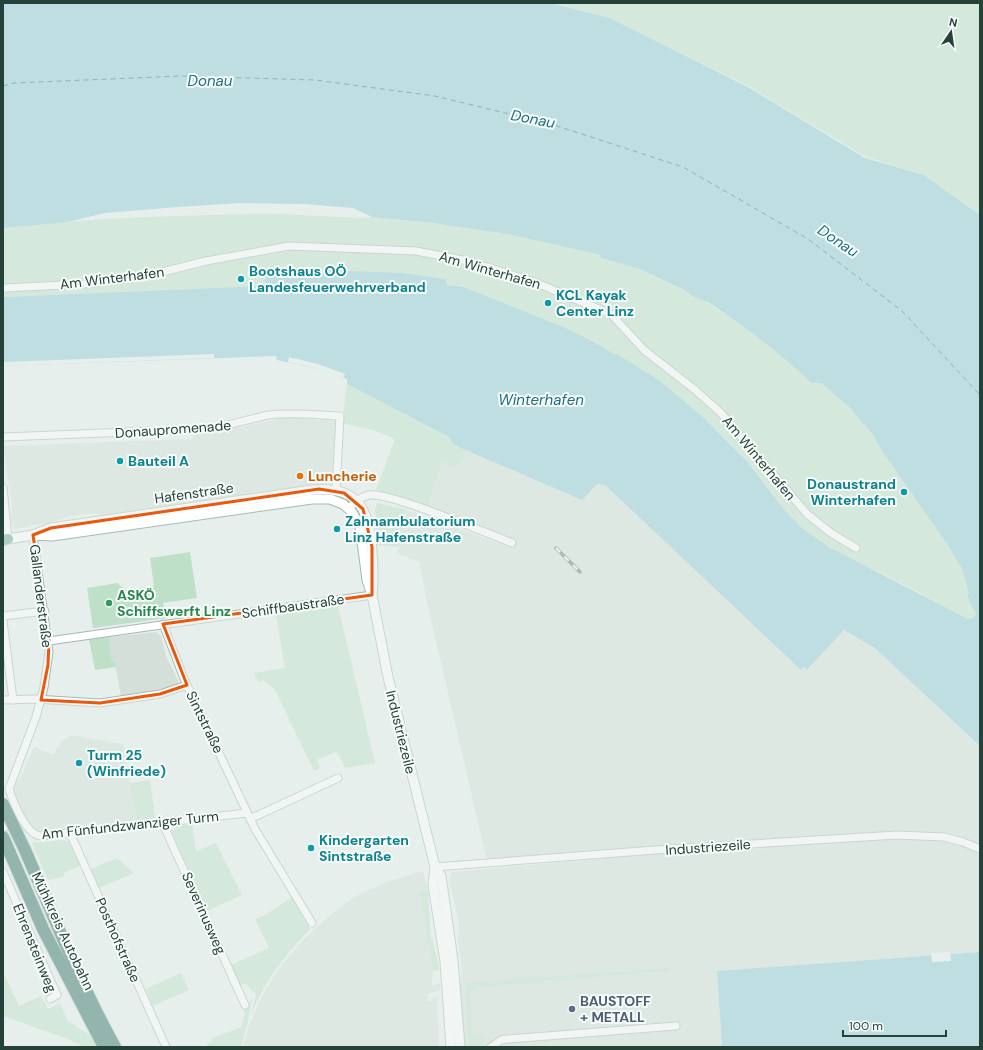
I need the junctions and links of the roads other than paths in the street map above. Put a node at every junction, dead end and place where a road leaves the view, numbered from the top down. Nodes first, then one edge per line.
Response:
1 (3, 288) edge
2 (3, 437) edge
3 (3, 488) edge
4 (336, 490) junction
5 (357, 501) junction
6 (348, 508) junction
7 (33, 535) junction
8 (4, 539) edge
9 (512, 543) dead end
10 (856, 548) dead end
11 (372, 595) junction
12 (45, 612) junction
13 (3, 616) edge
14 (3, 621) edge
15 (163, 624) junction
16 (49, 641) junction
17 (187, 685) junction
18 (3, 700) edge
19 (12, 700) junction
20 (41, 700) junction
21 (338, 778) dead end
22 (3, 804) edge
23 (22, 816) junction
24 (249, 816) junction
25 (162, 822) junction
26 (3, 828) edge
27 (70, 833) junction
28 (3, 837) edge
29 (980, 849) edge
30 (435, 868) junction
31 (3, 872) edge
32 (312, 923) dead end
33 (50, 999) dead end
34 (452, 1004) junction
35 (245, 1005) dead end
36 (92, 1016) junction
37 (676, 1026) dead end
38 (104, 1047) edge
39 (115, 1047) edge
40 (166, 1047) edge
41 (451, 1047) edge
42 (460, 1047) edge
43 (491, 1047) edge

1 - 10 street, Am Winterhafen
2 - 4 street, Donaupromenade
3 - 8 street
4 - 5 main road, Hafenstraße
4 - 7 main road, Hafenstraße
5 - 6 street
5 - 9 street
5 - 11 main road
6 - 7 main road, Hafenstraße
6 - 11 main road
7 - 8 main road, Hafenstraße
7 - 12 street, Gallanderstraße
11 - 15 street, Schiffbaustraße
11 - 30 main road, Industriezeile
12 - 13 street
12 - 16 street, Gallanderstraße
14 - 19 street
15 - 16 street, Schiffbaustraße
15 - 17 street, Sintstraße
16 - 20 street, Gallanderstraße
17 - 20 street
17 - 24 street, Sintstraße
18 - 19 street
19 - 20 street
20 - 23 street, Gallanderstraße
21 - 24 street
22 - 36 highway, Mühlkreis Autobahn, bridge
23 - 26 street
23 - 27 street, Am Fünfundzwanziger Turm
24 - 25 street, Am Fünfundzwanziger Turm
24 - 32 street, Sintstraße
25 - 27 street, Am Fünfundzwanziger Turm
25 - 35 street, Severinusweg
27 - 40 street, Posthofstraße
28 - 36 highway, Mühlkreis Autobahn
29 - 30 street, Industriezeile
30 - 34 main road, Industriezeile
31 - 33 street, Ehrensteinweg
34 - 41 main road, Industriezeile
34 - 42 main road, Industriezeile
36 - 38 highway
36 - 39 highway
37 - 43 street

